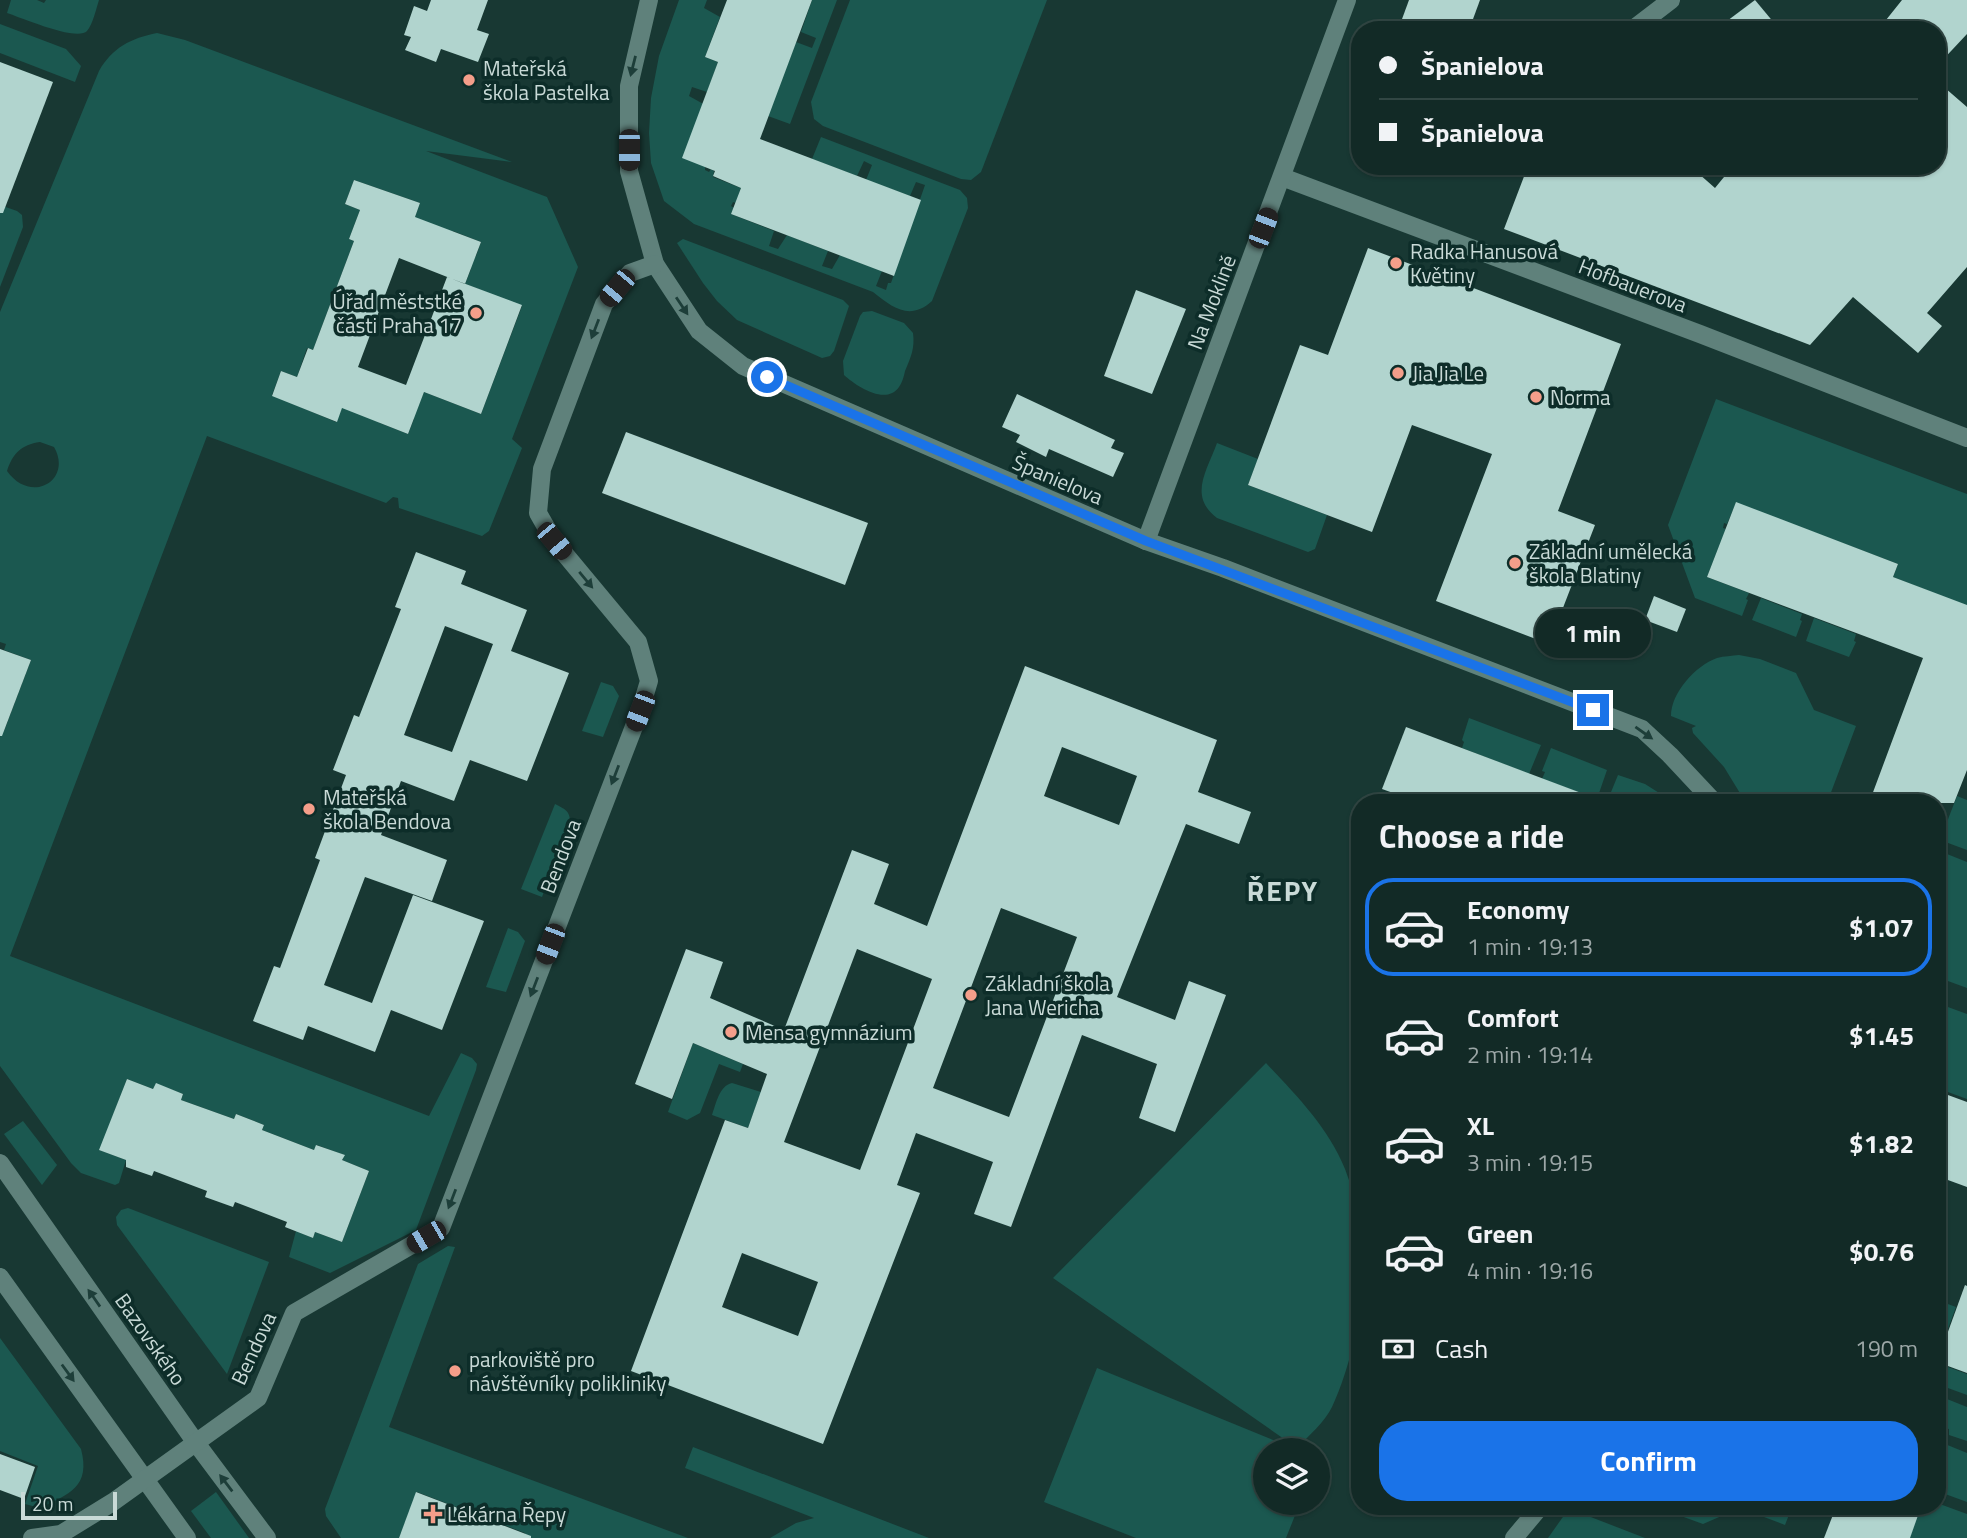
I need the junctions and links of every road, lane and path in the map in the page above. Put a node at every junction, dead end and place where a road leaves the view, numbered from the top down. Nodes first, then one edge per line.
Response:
1 (649, 0) edge
2 (1347, 0) edge
3 (1671, 0) edge
4 (1644, 21) edge
5 (1282, 177) junction
6 (655, 264) junction
7 (1967, 438) edge
8 (1146, 541) junction
9 (1707, 794) edge
10 (0, 1163) edge
11 (0, 1277) edge
12 (196, 1443) junction
13 (144, 1479) junction
14 (1533, 1515) edge
15 (32, 1538) edge
16 (187, 1538) edge
17 (267, 1538) edge
18 (1514, 1538) edge

1 -> 6 street, Španielova
2 - 5 street, Na Moklině
3 - 4 street
5 - 7 street, Hofbauerova
5 - 8 street, Na Moklině
6 -> 8 street, Španielova
6 -> 12 street, Bendova
8 -> 9 street, Španielova
12 -> 10 street, Bazovského
11 -> 13 street
12 - 13 street, Bendova
17 -> 12 street, Bazovského
13 - 15 street, Bendova
13 - 16 street
14 - 18 street

